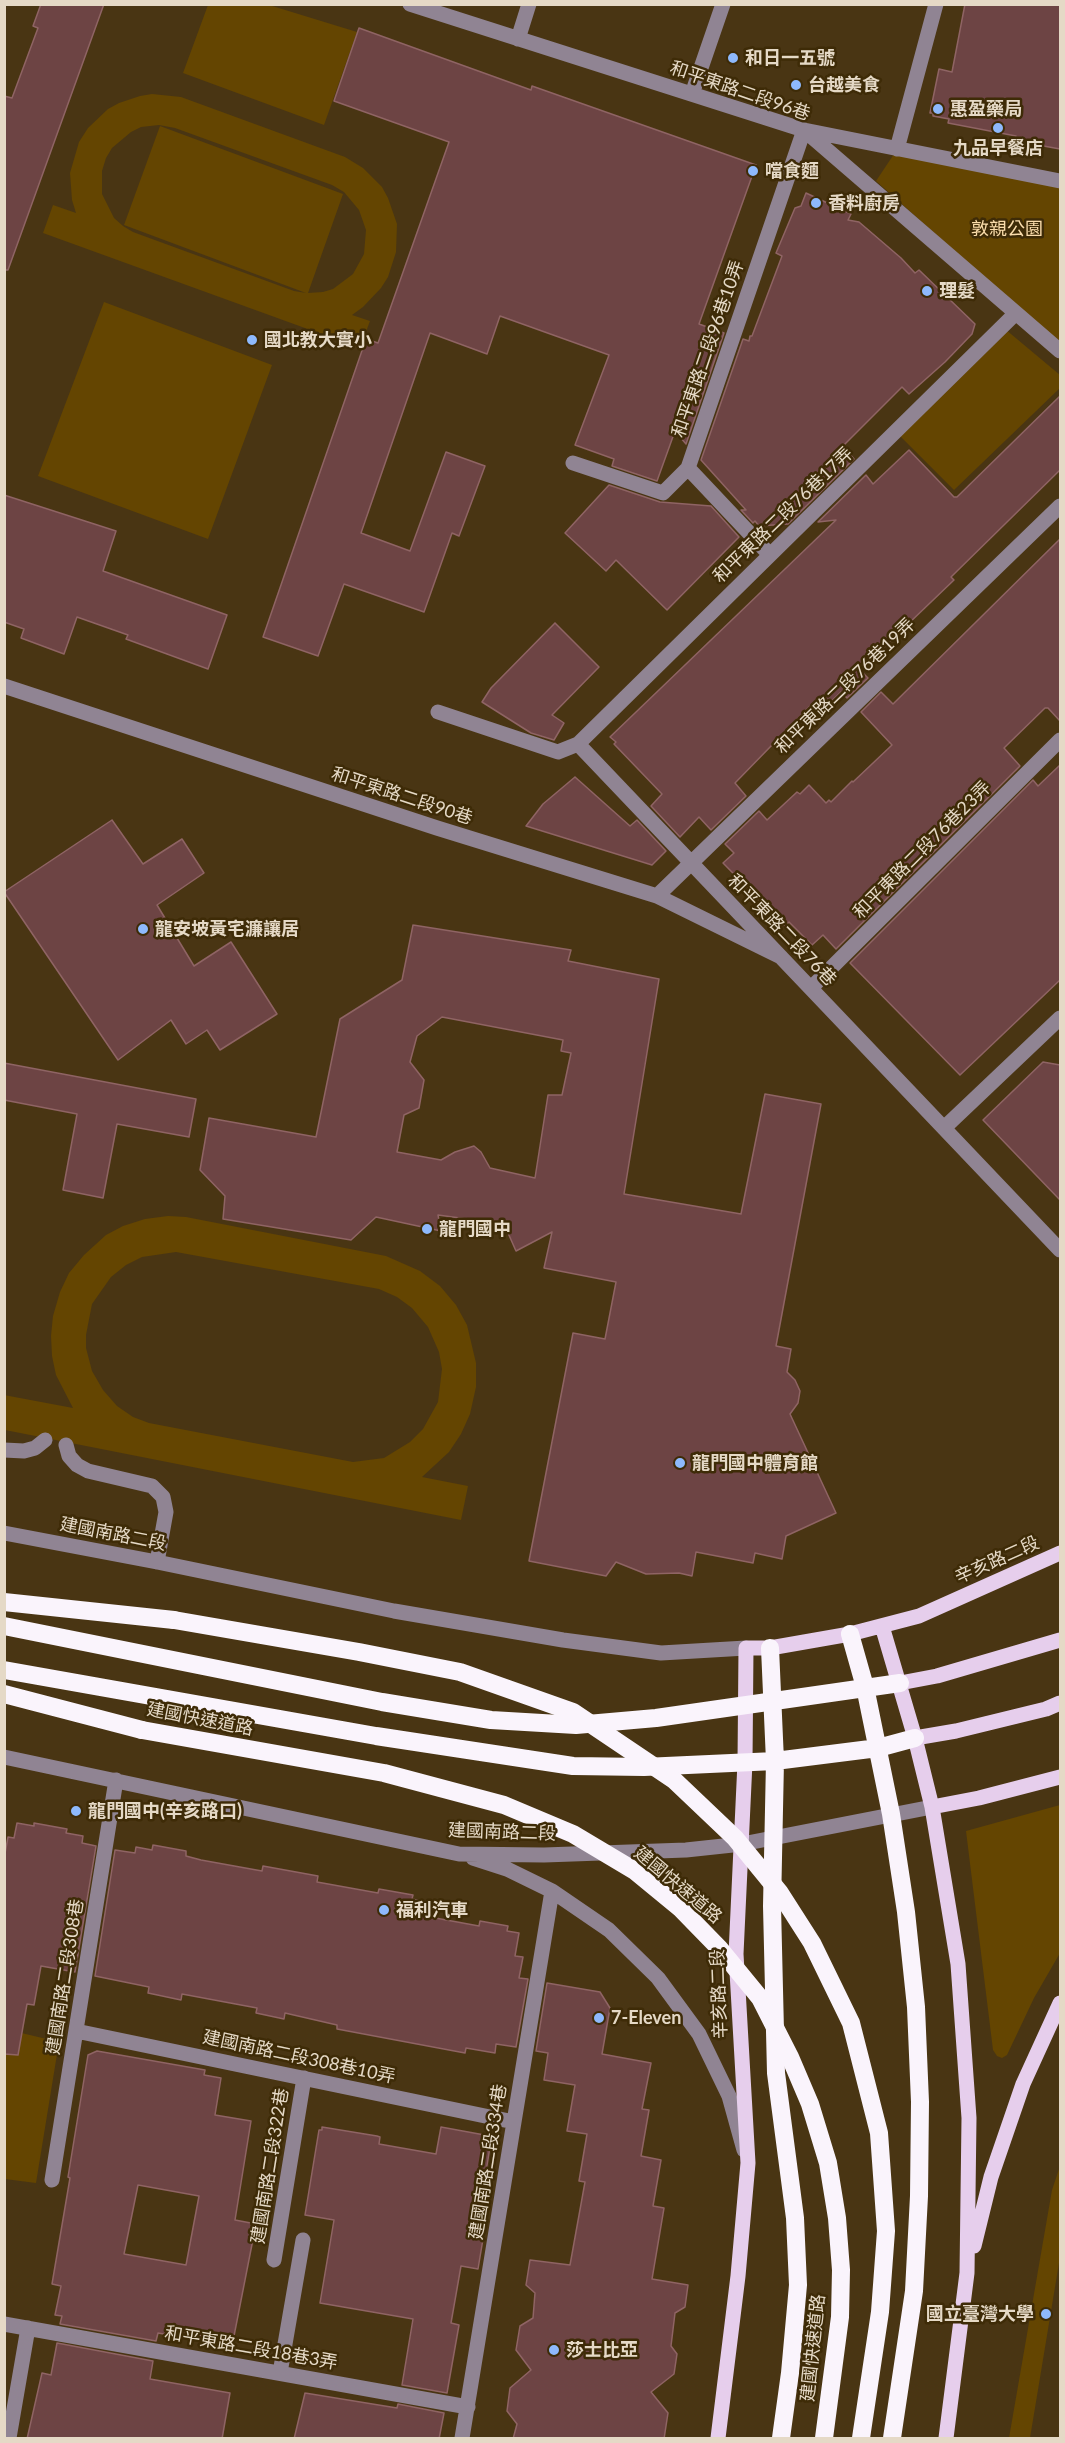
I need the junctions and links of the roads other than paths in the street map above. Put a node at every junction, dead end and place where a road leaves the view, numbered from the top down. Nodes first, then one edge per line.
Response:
1 (410, 4) edge
2 (529, 4) edge
3 (723, 4) edge
4 (936, 4) edge
5 (518, 39) junction
6 (692, 94) junction
7 (804, 130) junction
8 (897, 149) junction
9 (1060, 181) edge
10 (1016, 313) junction
11 (1060, 351) edge
12 (573, 463) dead end
13 (688, 468) junction
14 (1060, 506) edge
15 (770, 555) junction
16 (4, 687) edge
17 (438, 712) dead end
18 (1060, 740) edge
19 (578, 744) junction
20 (691, 863) junction
21 (657, 896) junction
22 (781, 957) junction
23 (811, 988) junction
24 (1060, 1017) edge
25 (944, 1128) junction
26 (1060, 1250) edge
27 (45, 1440) dead end
28 (66, 1445) dead end
29 (4, 1450) edge
30 (4, 1533) edge
31 (1060, 1553) edge
32 (157, 1562) junction
33 (4, 1602) edge
34 (4, 1626) edge
35 (882, 1626) junction
36 (850, 1634) junction
37 (1060, 1640) edge
38 (746, 1648) junction
39 (770, 1648) junction
40 (4, 1670) edge
41 (900, 1683) junction
42 (865, 1687) junction
43 (4, 1694) edge
44 (773, 1702) junction
45 (1060, 1703) edge
46 (746, 1706) junction
47 (915, 1738) junction
48 (878, 1748) junction
49 (4, 1757) edge
50 (775, 1761) junction
51 (745, 1762) junction
52 (1060, 1777) edge
53 (116, 1780) junction
54 (932, 1807) junction
55 (891, 1814) junction
56 (774, 1837) junction
57 (742, 1844) junction
58 (459, 1854) junction
59 (552, 1891) junction
60 (1060, 2003) edge
61 (76, 2031) junction
62 (304, 2078) junction
63 (514, 2122) junction
64 (748, 2163) junction
65 (52, 2180) dead end
66 (303, 2240) dead end
67 (274, 2260) dead end
68 (967, 2273) junction
69 (4, 2324) edge
70 (28, 2328) junction
71 (280, 2373) junction
72 (468, 2406) junction
73 (9, 2439) edge
74 (462, 2439) edge
75 (718, 2439) edge
76 (781, 2439) edge
77 (824, 2439) edge
78 (861, 2439) edge
79 (892, 2439) edge
80 (946, 2439) edge

1 - 5 street, 和平東路二段96巷
2 - 5 street
3 - 6 street
4 - 8 street
5 - 6 street, 和平東路二段96巷
6 - 7 street, 和平東路二段96巷
7 - 8 street
7 - 10 street, 和平東路二段96巷
7 - 13 street, 和平東路二段96巷10弄
8 - 9 street
10 - 11 street, 和平東路二段96巷
10 - 15 street, 和平東路二段76巷17弄
12 - 13 street
13 - 15 street
14 - 20 street, 和平東路二段76巷19弄
15 - 19 street, 和平東路二段76巷17弄
16 - 21 street, 和平東路二段90巷
17 - 19 street
18 - 23 street, 和平東路二段76巷23弄
19 - 20 street, 和平東路二段76巷
20 - 21 street, 和平東路二段76巷19弄
20 - 22 street, 和平東路二段76巷
21 - 22 street, 和平東路二段90巷
22 - 23 street, 和平東路二段76巷
23 - 25 street, 和平東路二段76巷
24 - 25 street
25 - 26 street, 和平東路二段76巷
27 - 29 street
28 - 32 street
30 - 32 street, 建國南路二段
31 - 35 main road, 辛亥路二段
32 - 38 street, 建國南路二段
33 - 78 highway, bridge
34 - 46 highway
35 - 36 main road, 辛亥路二段
35 - 41 main road
36 - 39 main road, 辛亥路二段
36 - 42 highway
37 - 41 main road
38 - 39 main road, 辛亥路二段
38 - 46 main road, 辛亥路二段
39 - 44 highway
40 - 51 highway, 建國快速道路
41 - 42 highway
41 - 47 main road
42 - 44 highway
42 - 48 highway
43 - 77 highway, 建國快速道路, bridge
44 - 46 highway
44 - 50 highway
45 - 47 main road
46 - 51 main road, 辛亥路二段
47 - 48 highway, 建國快速道路
47 - 54 main road
48 - 50 highway, 建國快速道路
48 - 55 highway
49 - 53 street, 建國南路二段
50 - 51 highway, 建國快速道路
50 - 56 highway
51 - 57 main road, 辛亥路二段
52 - 54 main road
53 - 58 street, 建國南路二段
53 - 61 street, 建國南路二段308巷
54 - 55 street, 建國南路二段
54 - 68 main road
55 - 56 street, 建國南路二段
55 - 79 highway
56 - 57 street, 建國南路二段
56 - 76 highway
57 - 58 street, 建國南路二段
57 - 64 main road, 辛亥路二段
58 - 59 street
59 - 63 street, 建國南路二段334巷
59 - 64 street
60 - 68 main road
61 - 62 street, 建國南路二段308巷10弄
61 - 65 street, 建國南路二段308巷
62 - 63 street, 建國南路二段308巷10弄
62 - 67 street, 建國南路二段322巷
63 - 72 street, 建國南路二段334巷
64 - 75 main road, 辛亥路二段
66 - 71 street
68 - 80 main road
69 - 70 street, 和平東路二段18巷3弄
70 - 71 street, 和平東路二段18巷3弄
70 - 73 street
71 - 72 street, 和平東路二段18巷3弄
72 - 74 street, 建國南路二段334巷

